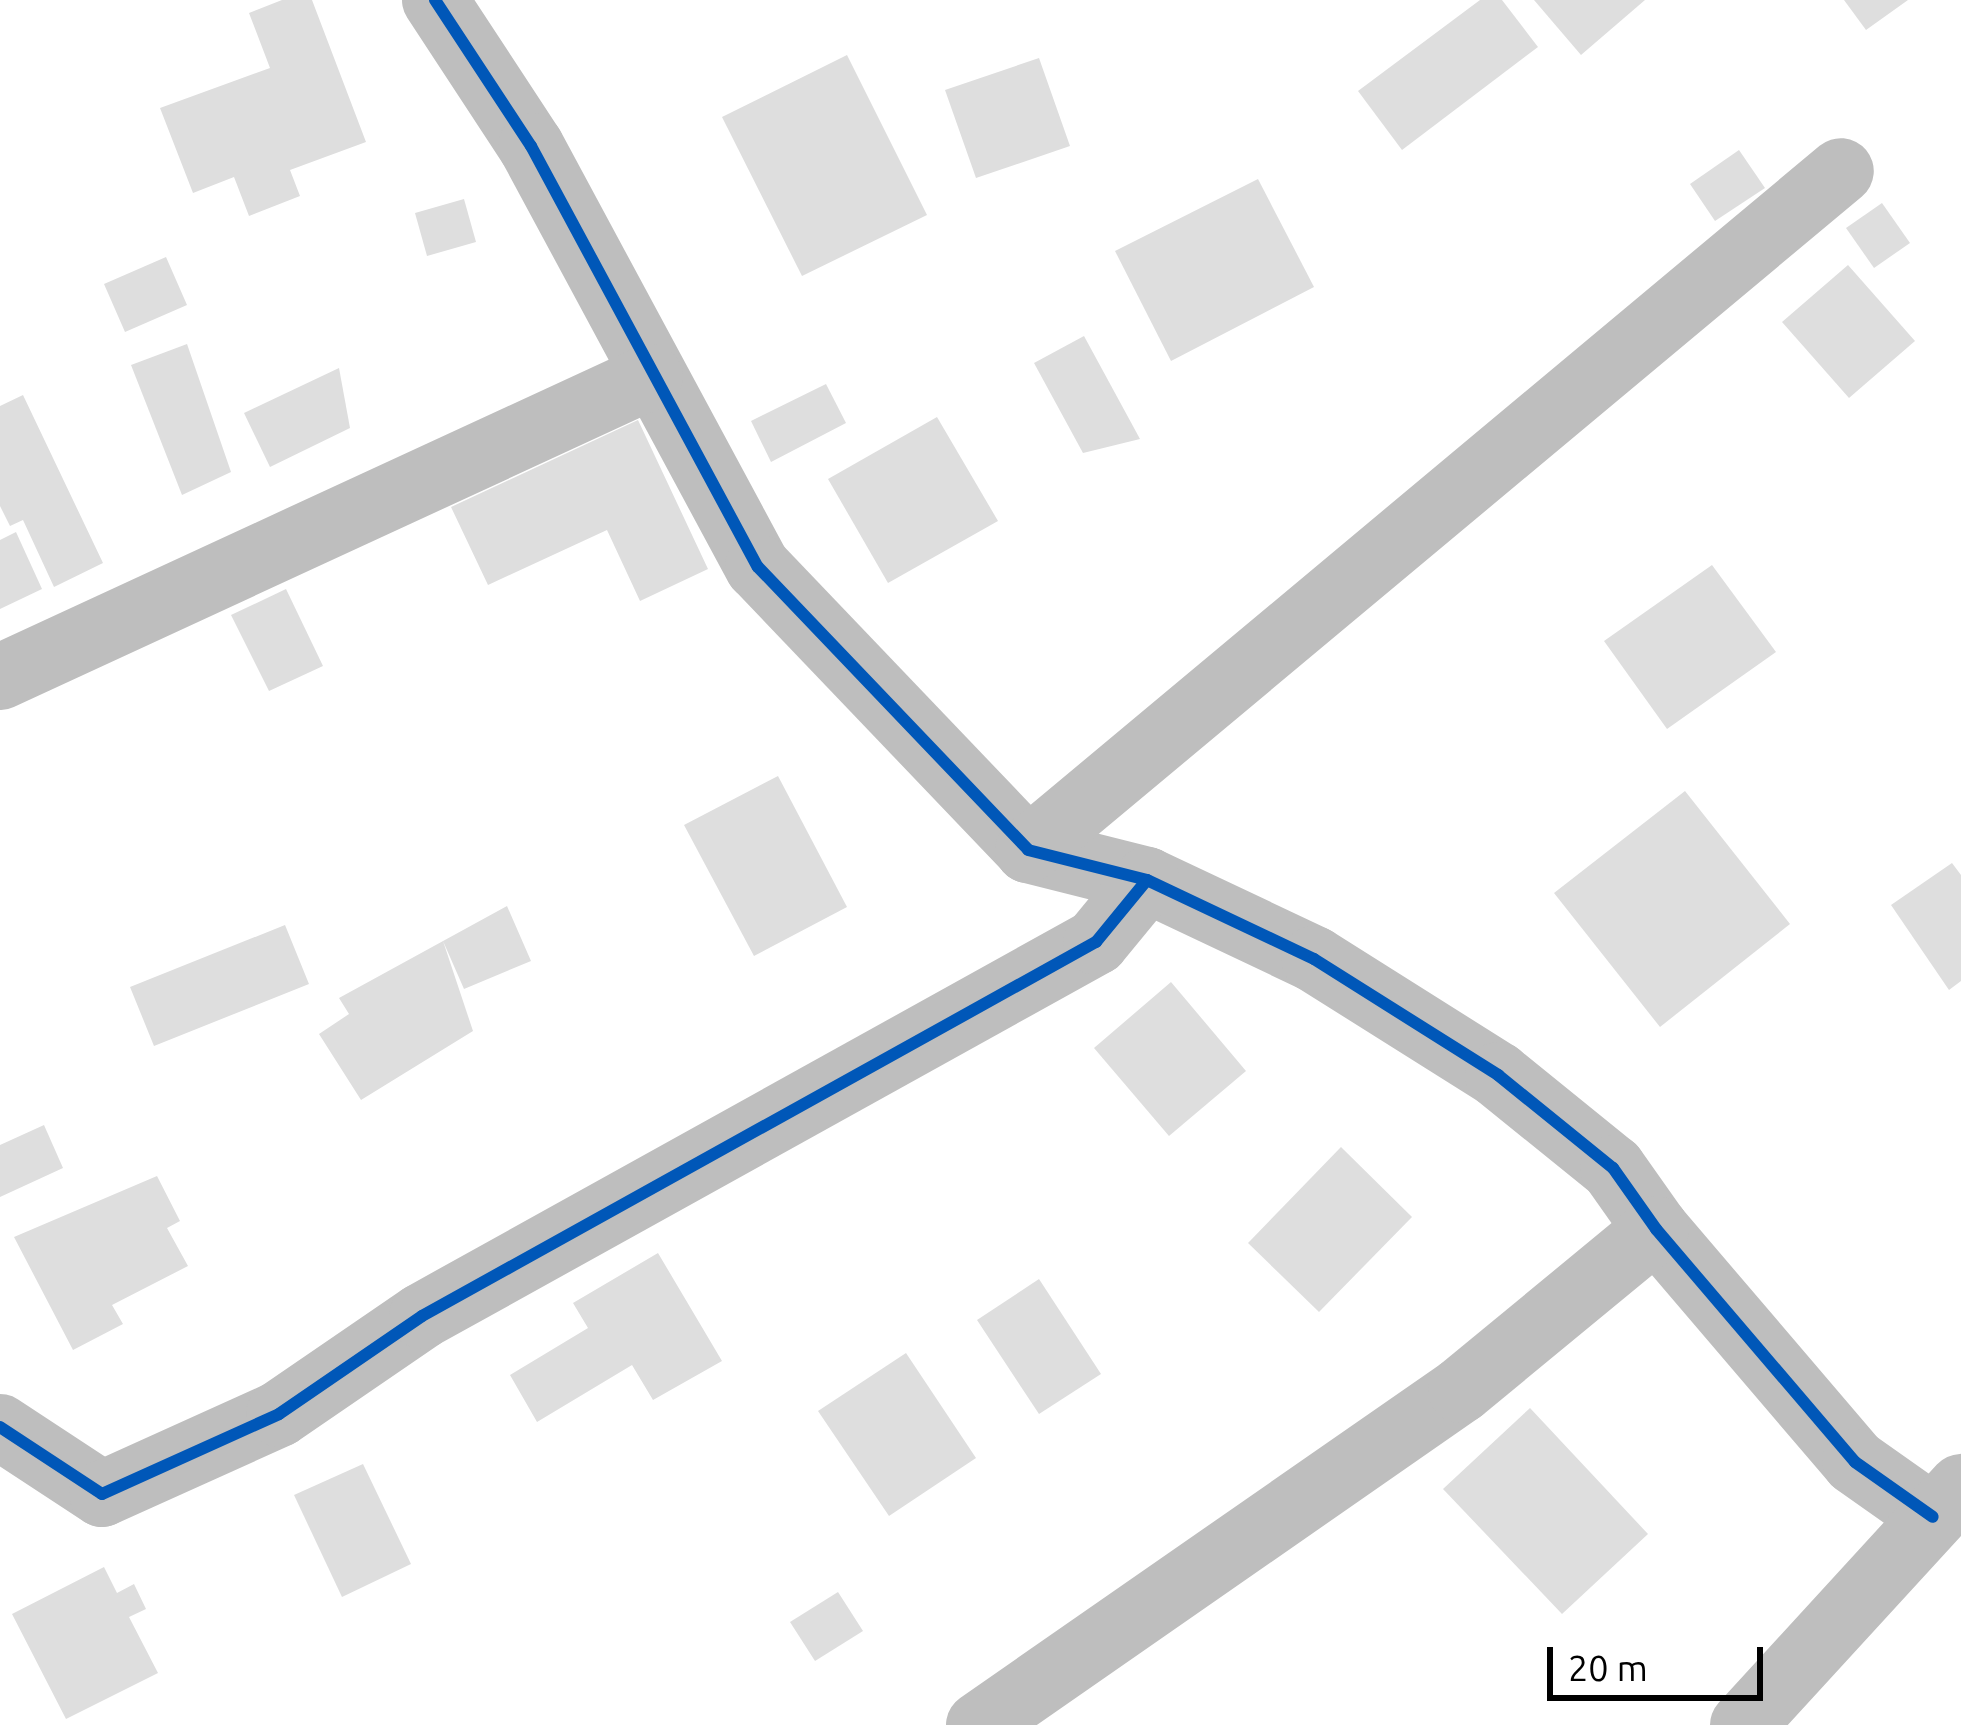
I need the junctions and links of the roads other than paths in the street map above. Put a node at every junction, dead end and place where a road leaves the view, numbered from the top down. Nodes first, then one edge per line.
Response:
1 (435, 0) edge
2 (1841, 171) dead end
3 (650, 376) junction
4 (0, 677) edge
5 (1028, 850) junction
6 (1147, 880) junction
7 (1656, 1229) junction
8 (0, 1427) edge
9 (1947, 1502) edge
10 (980, 1725) edge
11 (1743, 1725) edge

1 - 3 street
2 - 5 street
3 - 4 street
3 - 5 street
5 - 6 street
6 - 7 street
6 - 8 street
7 - 9 street
7 - 10 street
9 - 11 street

